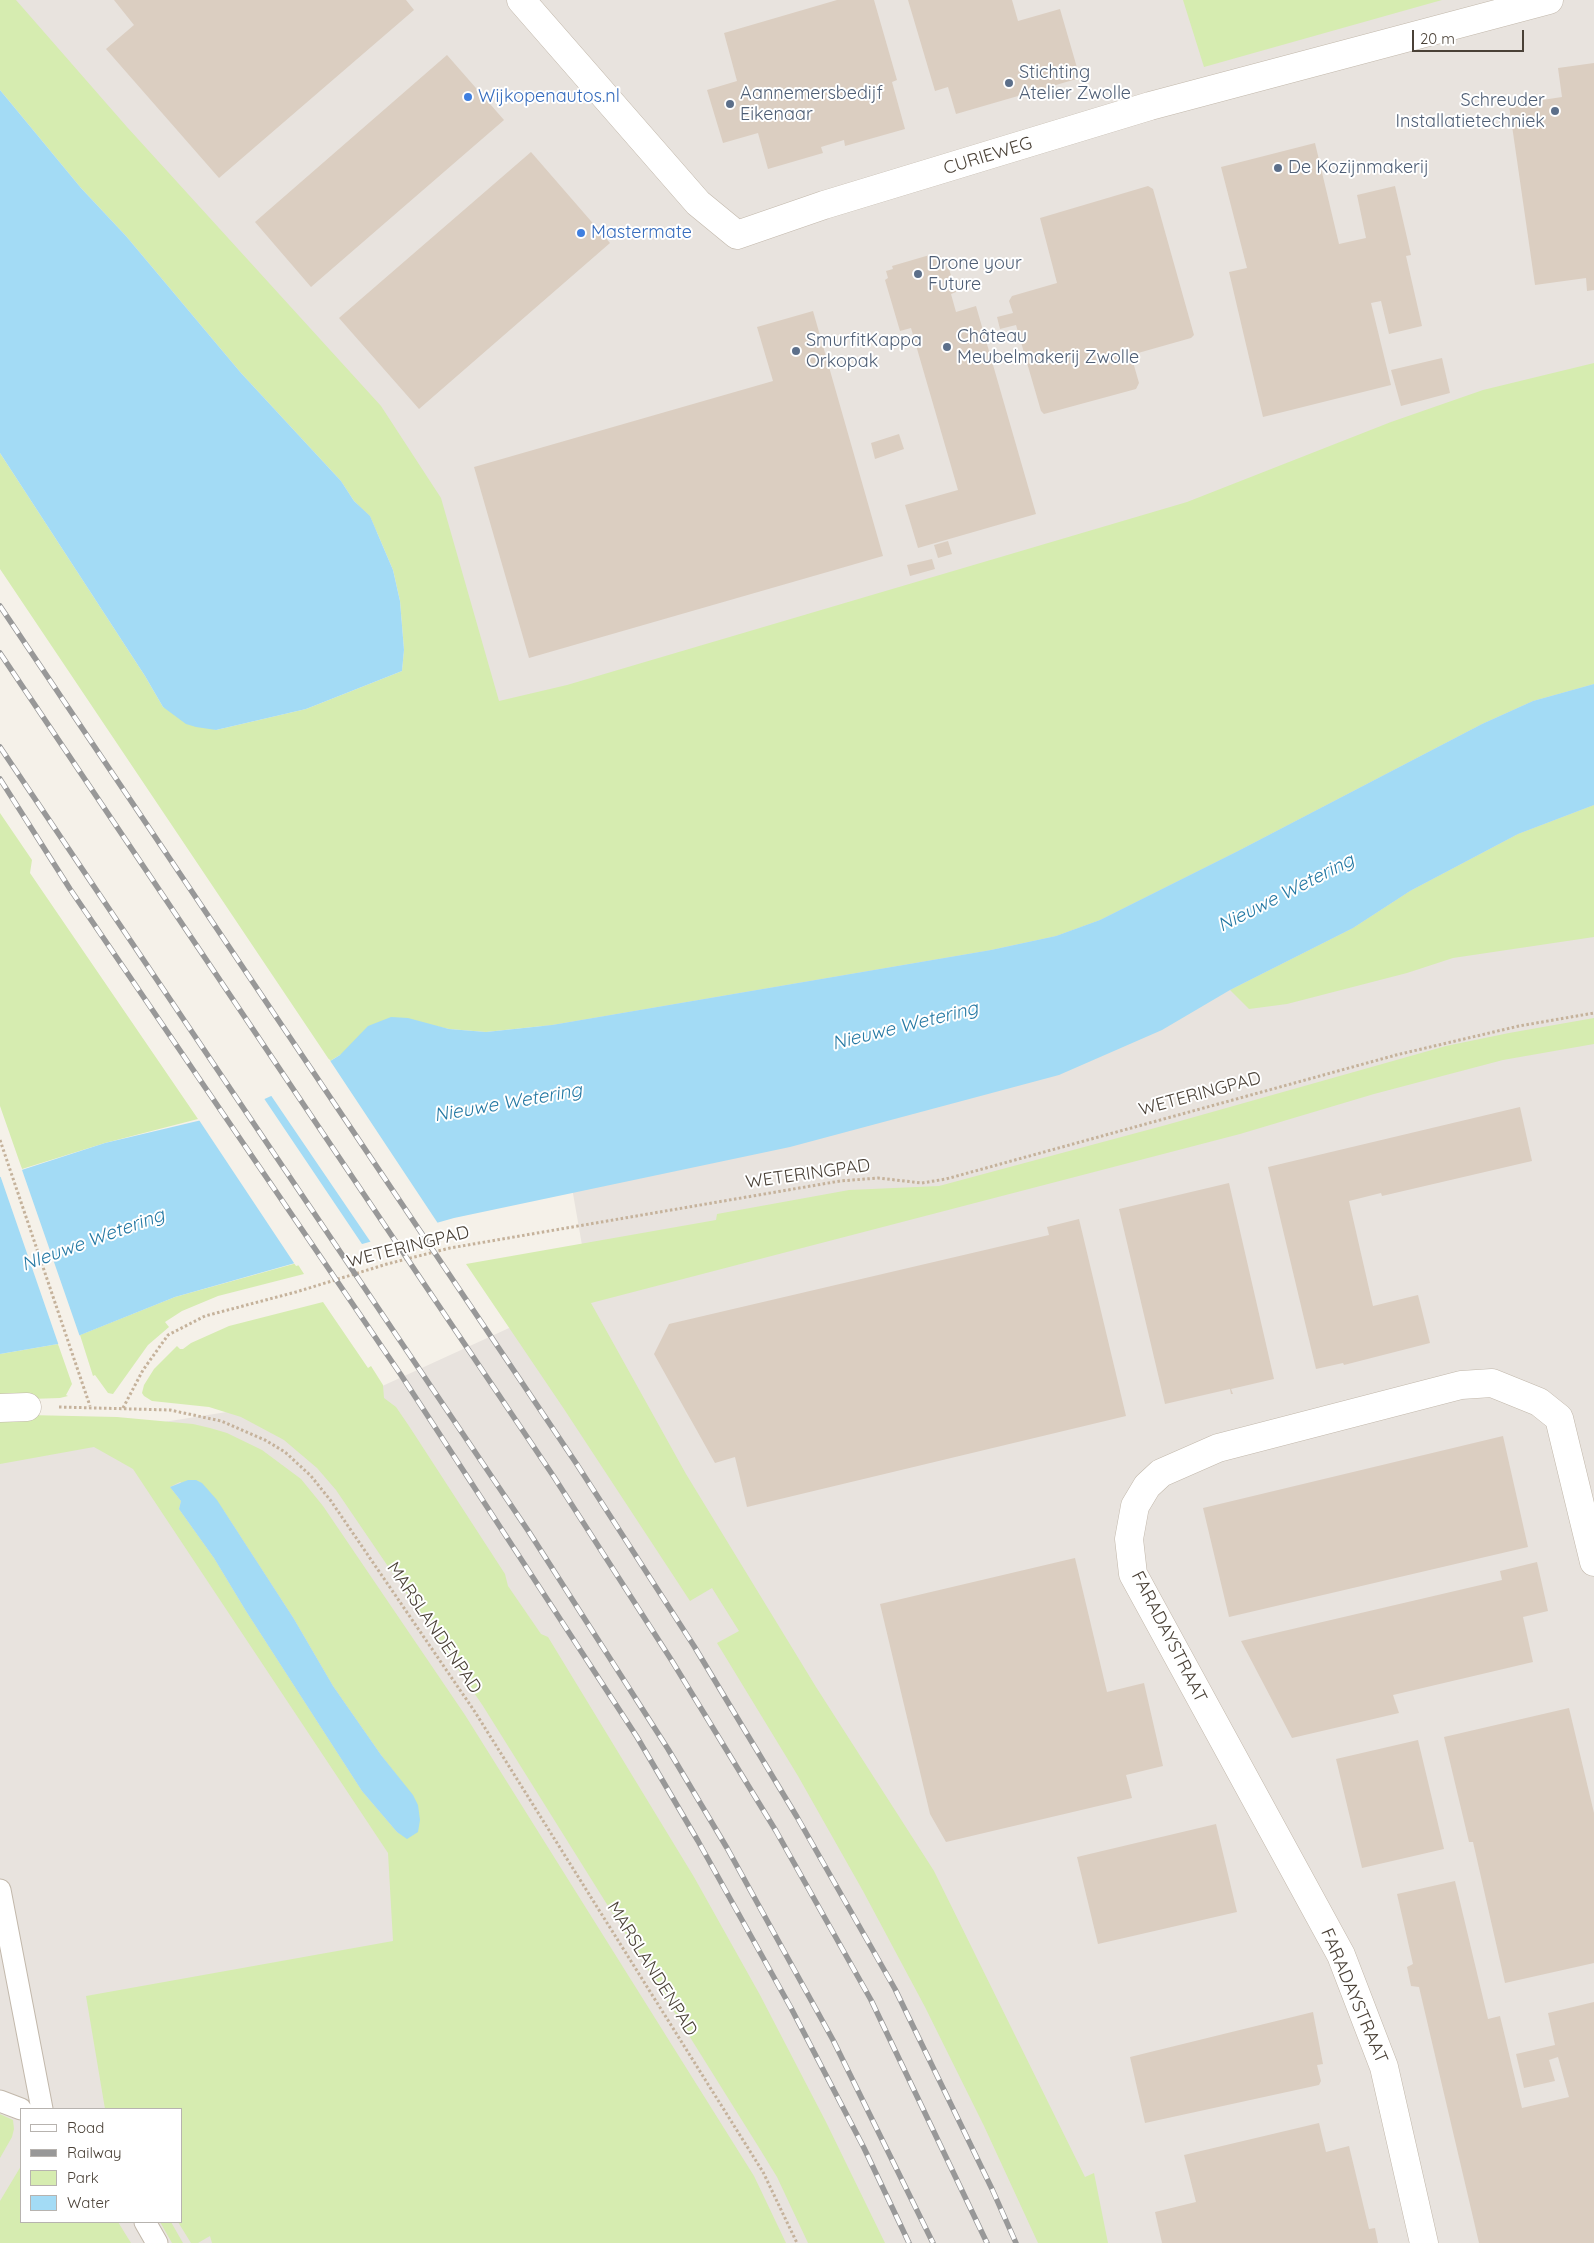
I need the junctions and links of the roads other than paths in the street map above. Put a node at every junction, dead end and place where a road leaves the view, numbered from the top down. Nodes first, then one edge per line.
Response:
1 (521, 0) edge
2 (1549, 0) edge
3 (27, 1407) dead end
4 (0, 1408) edge
5 (1594, 1562) edge
6 (0, 1890) edge
7 (0, 2101) edge
8 (42, 2108) edge
9 (20, 2109) edge
10 (146, 2223) edge
11 (157, 2243) edge
12 (1424, 2243) edge

1 - 2 street, CURIEWEG
3 - 4 street
5 - 12 street, FARADAYSTRAAT
6 - 8 lane
7 - 9 lane
10 - 11 lane

